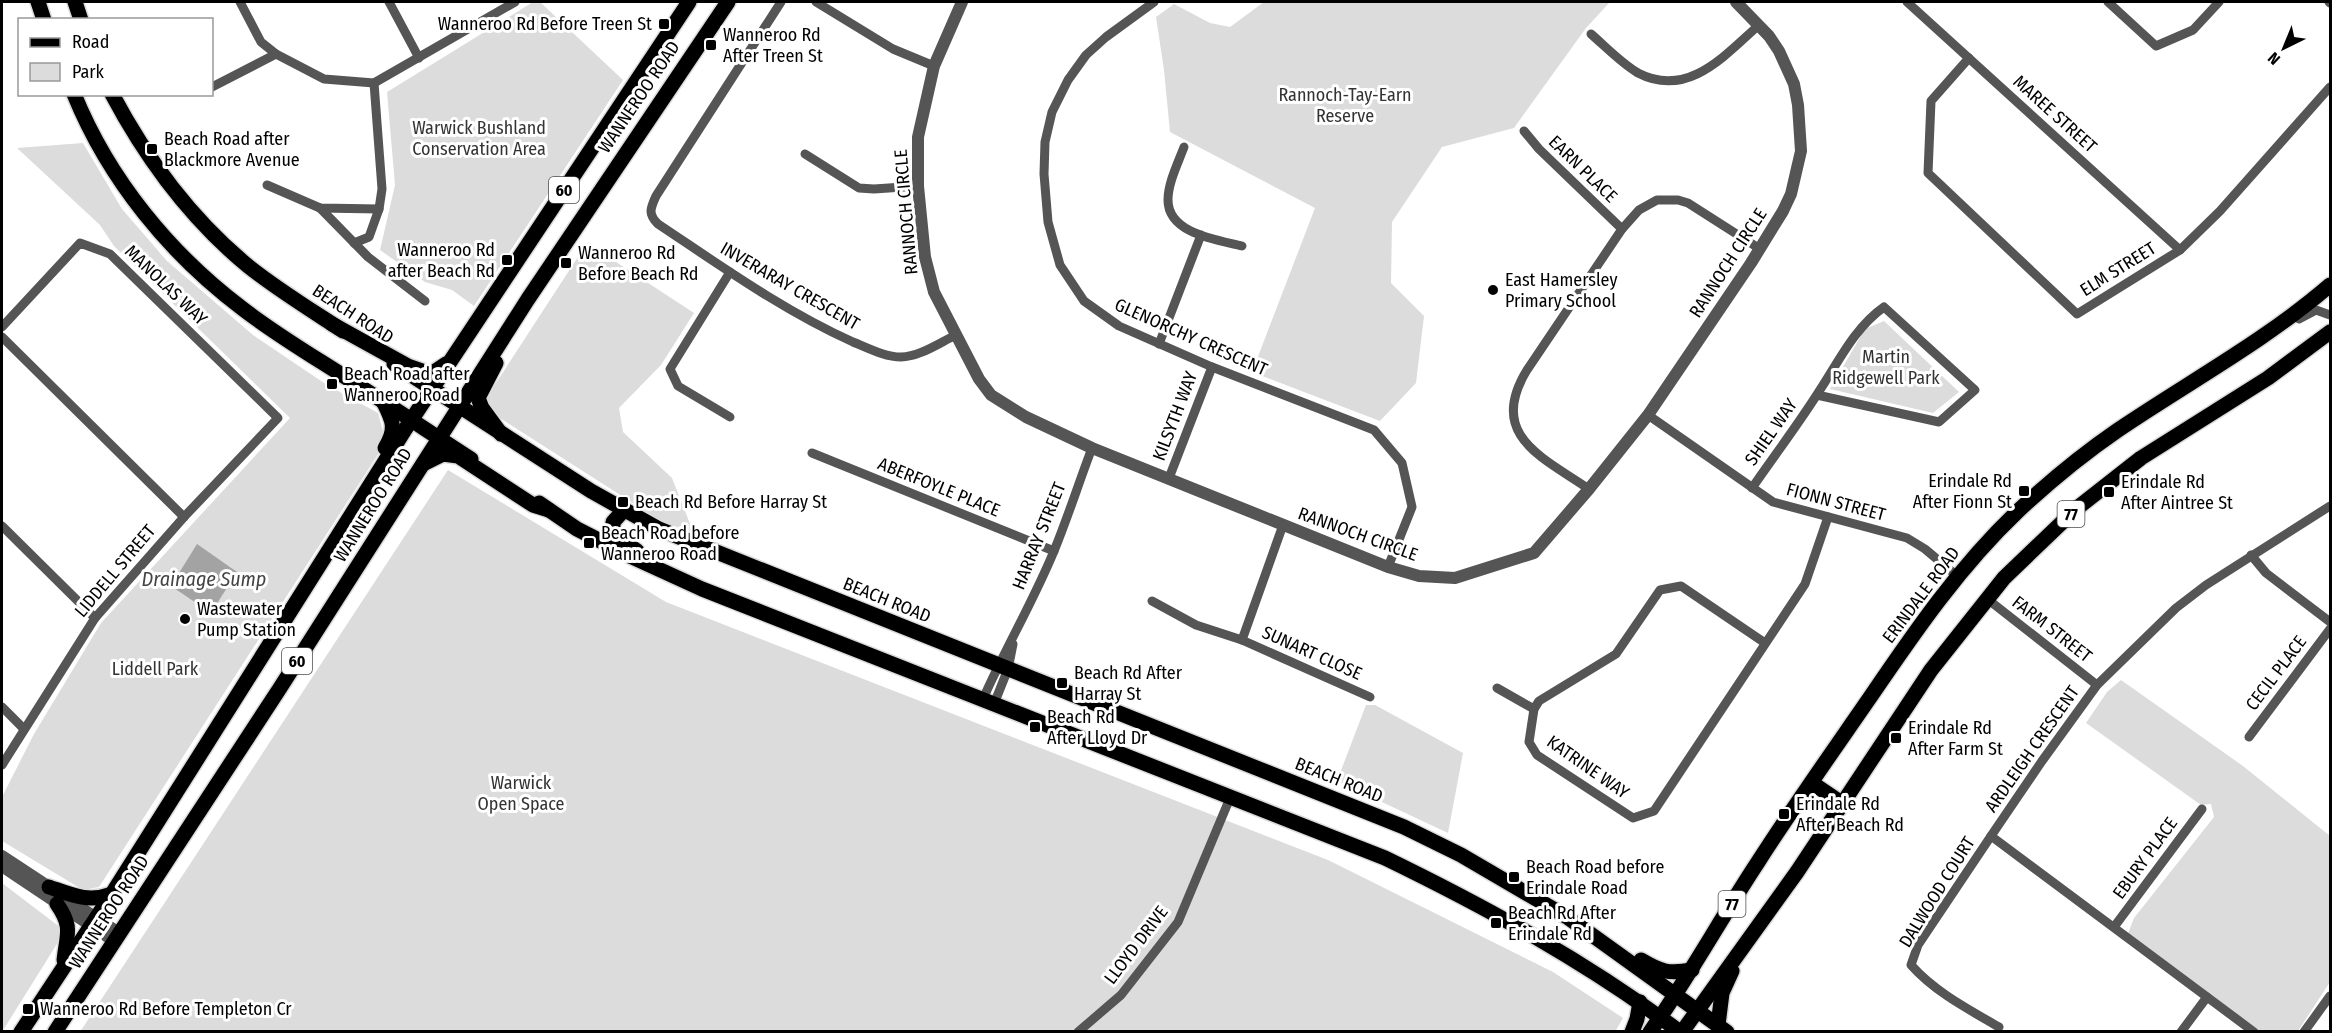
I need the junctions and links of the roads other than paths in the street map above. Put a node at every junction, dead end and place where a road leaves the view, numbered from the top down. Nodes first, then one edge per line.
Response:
1 (38, 2) edge
2 (75, 2) edge
3 (240, 2) edge
4 (389, 2) edge
5 (515, 2) edge
6 (689, 2) edge
7 (728, 2) edge
8 (781, 2) edge
9 (816, 2) edge
10 (962, 2) edge
11 (1154, 2) edge
12 (1736, 2) edge
13 (1907, 2) edge
14 (2108, 2) edge
15 (2219, 2) edge
16 (43, 18) edge
17 (80, 18) edge
18 (1759, 25) junction
19 (1591, 34) dead end
20 (276, 54) junction
21 (418, 58) junction
22 (1969, 58) junction
23 (934, 66) junction
24 (374, 83) junction
25 (213, 86) edge
26 (2331, 87) edge
27 (75, 96) edge
28 (113, 96) edge
29 (1524, 131) dead end
30 (1184, 147) dead end
31 (805, 154) dead end
32 (267, 185) dead end
33 (918, 186) junction
34 (320, 208) junction
35 (379, 209) junction
36 (1622, 229) junction
37 (1201, 235) junction
38 (354, 243) junction
39 (1242, 246) dead end
40 (1760, 249) junction
41 (2180, 250) junction
42 (730, 272) junction
43 (2331, 285) edge
44 (528, 299) junction
45 (425, 301) dead end
46 (2331, 315) edge
47 (2282, 323) junction
48 (332, 324) junction
49 (2, 327) edge
50 (2331, 332) edge
51 (956, 335) junction
52 (2, 337) edge
53 (1159, 344) junction
54 (451, 360) junction
55 (1212, 367) junction
56 (432, 389) junction
57 (1817, 395) junction
58 (382, 401) junction
59 (458, 406) junction
60 (1648, 415) junction
61 (730, 417) dead end
62 (278, 418) joint
63 (412, 419) junction
64 (501, 434) junction
65 (438, 437) junction
66 (1092, 448) junction
67 (812, 453) dead end
68 (420, 466) junction
69 (1169, 478) junction
70 (1752, 488) junction
71 (1589, 489) junction
72 (2331, 506) edge
73 (549, 510) junction
74 (624, 510) junction
75 (184, 517) junction
76 (1828, 517) junction
77 (1283, 525) junction
78 (2, 526) edge
79 (1054, 551) junction
80 (2251, 555) junction
81 (1388, 567) junction
82 (316, 571) junction
83 (669, 574) junction
84 (1957, 576) junction
85 (1986, 598) junction
86 (1152, 601) dead end
87 (95, 618) junction
88 (2331, 622) edge
89 (2331, 629) edge
90 (1242, 640) junction
91 (1765, 643) junction
92 (1004, 667) junction
93 (2097, 685) junction
94 (1497, 688) dead end
95 (1370, 697) dead end
96 (989, 701) junction
97 (2, 707) edge
98 (1534, 708) junction
99 (24, 729) junction
100 (2249, 737) dead end
101 (2, 765) edge
102 (1812, 783) junction
103 (1230, 798) junction
104 (1843, 804) junction
105 (2202, 809) dead end
106 (1992, 836) junction
107 (2, 856) edge
108 (2, 866) edge
109 (49, 887) junction
110 (112, 894) junction
111 (57, 904) junction
112 (1765, 914) junction
113 (93, 922) junction
114 (2114, 927) junction
115 (1592, 935) junction
116 (117, 937) junction
117 (63, 969) junction
118 (1692, 970) junction
119 (1675, 995) junction
120 (2331, 996) edge
121 (2207, 997) junction
122 (1640, 1002) junction
123 (1697, 1010) junction
124 (1660, 1017) junction
125 (1999, 1027) dead end
126 (1722, 1028) edge
127 (21, 1032) edge
128 (55, 1032) edge
129 (1078, 1032) edge
130 (1632, 1032) edge
131 (1650, 1032) edge
132 (1681, 1032) edge
133 (2181, 1032) edge
134 (2254, 1032) edge
135 (2304, 1032) edge

1 - 16 main road
2 - 17 main road
3 - 20 street
4 - 21 street
5 - 21 street
6 - 54 main road, WANNEROO ROAD / 60
7 - 44 main road, WANNEROO ROAD / 60
8 - 42 street, INVERARAY CRESCENT
9 - 23 street
10 - 23 street, RANNOCH CIRCLE
11 - 53 street, GLENORCHY CRESCENT
12 - 18 street, RANNOCH CIRCLE
13 - 22 street, MAREE STREET
14 - 15 street
18 - 19 street
18 - 40 street, RANNOCH CIRCLE
20 - 24 street
20 - 25 street
21 - 24 street
22 - 41 street, MAREE STREET
22 - 41 street, ELM STREET
23 - 33 street, RANNOCH CIRCLE
24 - 35 street
26 - 41 street, ELM STREET
27 - 58 main road
28 - 48 main road, BEACH ROAD
29 - 36 street, EARN PLACE
30 - 37 street
31 - 33 street
32 - 34 street
33 - 51 street, RANNOCH CIRCLE
34 - 35 street
34 - 38 street
35 - 38 street
36 - 40 street
36 - 71 street
37 - 39 street
37 - 53 street
38 - 45 street
40 - 60 street, RANNOCH CIRCLE
42 - 51 street, INVERARAY CRESCENT
42 - 61 street
43 - 47 main road, ERINDALE ROAD / 77
44 - 59 main road, WANNEROO ROAD / 60
44 - 64 main road
46 - 47 street
47 - 84 main road, ERINDALE ROAD / 77
48 - 54 main road
48 - 56 main road, BEACH ROAD
49 - 62 street, MANOLAS WAY
50 - 85 main road, 77
51 - 66 street, RANNOCH CIRCLE
52 - 75 street
53 - 55 street, GLENORCHY CRESCENT
54 - 56 main road, WANNEROO ROAD / 60
55 - 69 street, KILSYTH WAY
55 - 81 street, GLENORCHY CRESCENT
56 - 59 main road, BEACH ROAD
56 - 63 main road, WANNEROO ROAD / 60
57 - 57 street, SHIEL WAY
57 - 70 street, SHIEL WAY
58 - 63 main road
58 - 82 main road
59 - 64 main road, BEACH ROAD
59 - 65 main road, WANNEROO ROAD / 60
60 - 70 street, FIONN STREET
60 - 71 street, RANNOCH CIRCLE
62 - 75 street, LIDDELL STREET
63 - 65 main road
63 - 82 main road, WANNEROO ROAD / 60
64 - 74 main road, BEACH ROAD
65 - 68 main road, WANNEROO ROAD / 60
65 - 73 main road
66 - 69 street, RANNOCH CIRCLE
66 - 79 street, HARRAY STREET
67 - 79 street, ABERFOYLE PLACE
68 - 73 main road
68 - 116 main road, WANNEROO ROAD / 60
69 - 77 street, RANNOCH CIRCLE
70 - 76 street, FIONN STREET
71 - 81 street, RANNOCH CIRCLE
72 - 80 street, ARDLEIGH CRESCENT
73 - 83 main road
74 - 83 main road
74 - 92 main road, BEACH ROAD
75 - 87 street, LIDDELL STREET
76 - 84 street, FIONN STREET
76 - 91 street, KATRINE WAY
77 - 81 street, RANNOCH CIRCLE
77 - 90 street, SUNART CLOSE
78 - 87 street
79 - 92 street, HARRAY STREET
80 - 88 street
80 - 93 street, ARDLEIGH CRESCENT
82 - 110 main road, WANNEROO ROAD / 60
83 - 96 main road
84 - 102 main road, ERINDALE ROAD / 77
85 - 93 street, FARM STREET
85 - 104 main road, 77
86 - 90 street, SUNART CLOSE
87 - 99 street, LIDDELL STREET
89 - 100 street, CECIL PLACE
90 - 95 street, SUNART CLOSE
91 - 98 street
91 - 98 street, KATRINE WAY
92 - 96 street, HARRAY STREET
92 - 115 main road, BEACH ROAD
93 - 106 street, ARDLEIGH CRESCENT
94 - 98 street
96 - 103 main road
97 - 99 street
99 - 101 street, LIDDELL STREET
102 - 104 main road
102 - 118 main road, ERINDALE ROAD / 77
103 - 122 main road
103 - 129 street, LLOYD DRIVE
104 - 112 main road, 77
105 - 114 street, EBURY PLACE
106 - 114 street, ARDLEIGH CRESCENT
106 - 125 street, DALWOOD COURT
107 - 109 street
108 - 111 street
109 - 110 main road
109 - 113 street
110 - 113 main road, WANNEROO ROAD / 60
111 - 113 street
111 - 117 main road
112 - 123 main road, 77
112 - 126 main road
113 - 116 street
113 - 117 main road, WANNEROO ROAD / 60
114 - 121 street, ARDLEIGH CRESCENT
115 - 118 main road
115 - 119 main road, BEACH ROAD
116 - 128 main road, WANNEROO ROAD / 60
117 - 127 main road, WANNEROO ROAD / 60
118 - 119 main road, ERINDALE ROAD / 77
119 - 123 main road, BEACH ROAD
119 - 124 main road, ERINDALE ROAD / 77
120 - 135 street
121 - 133 street
121 - 134 street, ARDLEIGH CRESCENT
122 - 124 main road
122 - 130 main road
123 - 126 main road, BEACH ROAD
123 - 132 main road, 77
124 - 131 main road, ERINDALE ROAD / 77
124 - 132 main road

